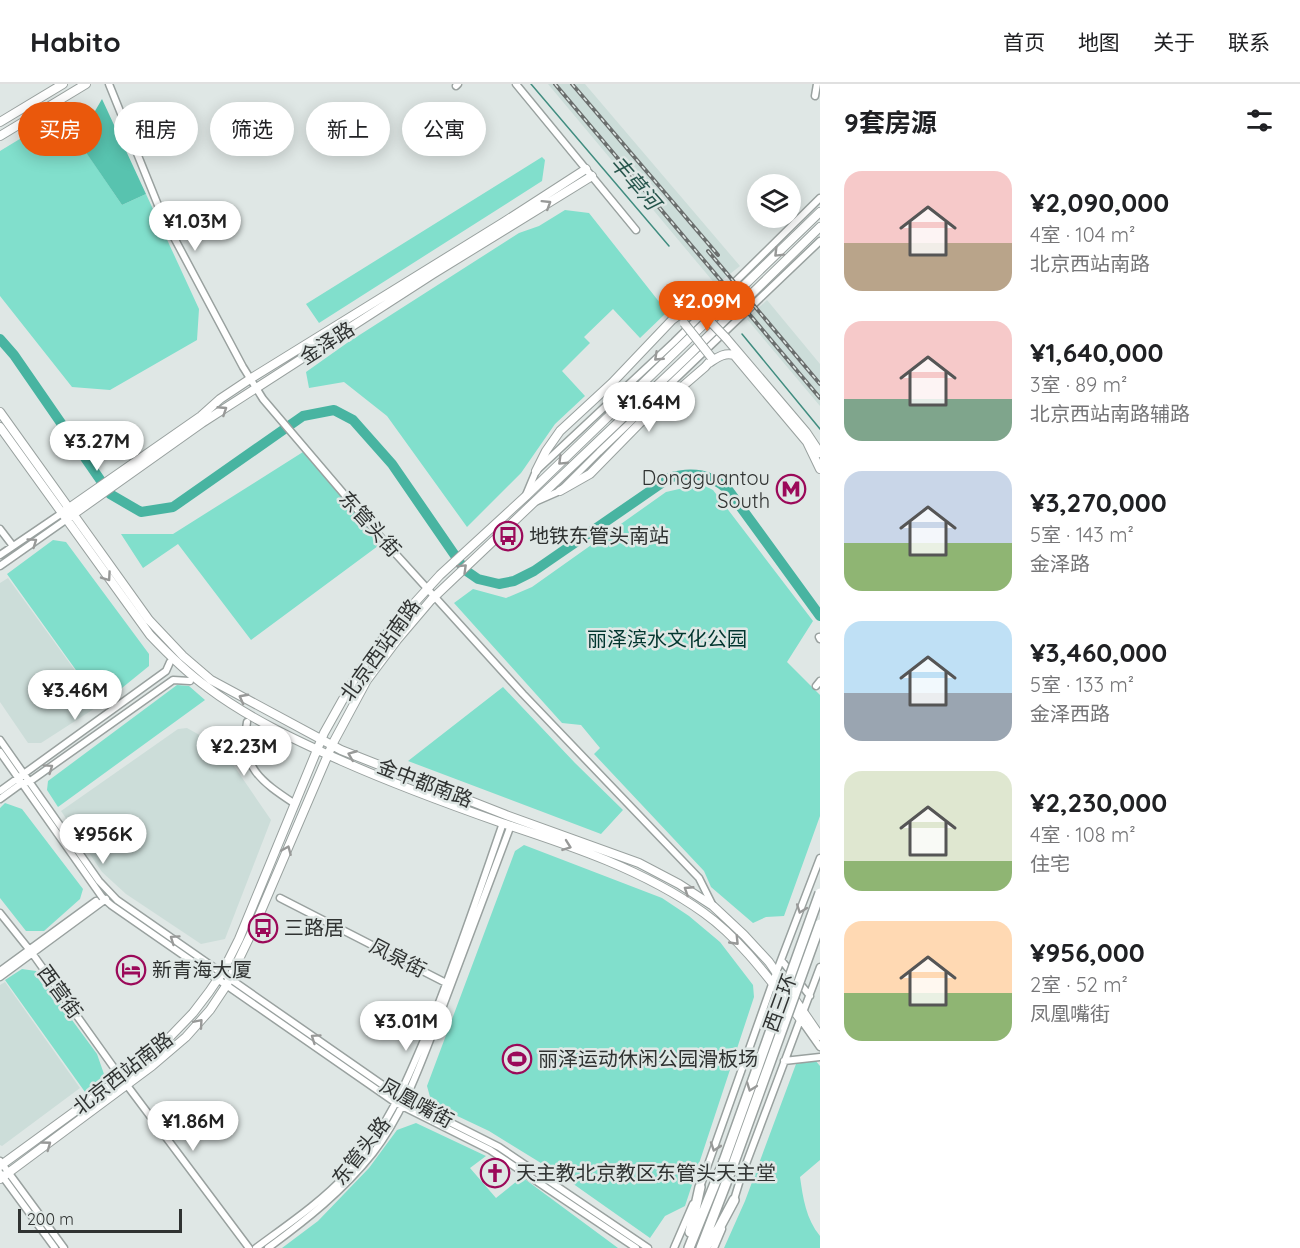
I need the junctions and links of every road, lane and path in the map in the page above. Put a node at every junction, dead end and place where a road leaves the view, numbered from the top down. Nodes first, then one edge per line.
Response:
1 (63, 84) edge
2 (86, 84) edge
3 (109, 84) edge
4 (516, 84) edge
5 (817, 84) edge
6 (815, 96) dead end
7 (0, 122) edge
8 (0, 136) edge
9 (589, 172) junction
10 (820, 198) edge
11 (820, 212) edge
12 (820, 227) edge
13 (636, 230) dead end
14 (820, 241) edge
15 (674, 319) junction
16 (710, 360) junction
17 (250, 379) junction
18 (256, 388) junction
19 (0, 412) edge
20 (0, 427) edge
21 (820, 453) edge
22 (820, 469) edge
23 (536, 471) junction
24 (121, 476) junction
25 (560, 491) junction
26 (526, 496) junction
27 (532, 504) junction
28 (68, 513) junction
29 (0, 529) edge
30 (13, 546) junction
31 (0, 555) edge
32 (0, 566) edge
33 (427, 587) junction
34 (435, 595) junction
35 (170, 662) dead end
36 (190, 681) dead end
37 (247, 722) dead end
38 (0, 740) edge
39 (321, 740) junction
40 (332, 746) junction
41 (317, 749) junction
42 (0, 752) edge
43 (327, 754) junction
44 (23, 779) junction
45 (0, 791) edge
46 (0, 799) edge
47 (295, 804) junction
48 (507, 824) junction
49 (820, 858) edge
50 (110, 893) junction
51 (820, 893) edge
52 (103, 898) junction
53 (280, 898) dead end
54 (713, 906) junction
55 (0, 913) edge
56 (820, 924) edge
57 (31, 951) junction
58 (782, 961) junction
59 (820, 968) edge
60 (0, 971) edge
61 (776, 973) junction
62 (0, 977) edge
63 (224, 979) junction
64 (449, 984) junction
65 (772, 984) junction
66 (769, 992) junction
67 (810, 996) junction
68 (801, 1020) junction
69 (820, 1036) edge
70 (820, 1047) edge
71 (820, 1057) edge
72 (784, 1061) junction
73 (119, 1074) junction
74 (128, 1085) junction
75 (401, 1102) junction
76 (729, 1163) junction
77 (2, 1170) edge
78 (700, 1188) junction
79 (734, 1200) junction
80 (55, 1248) edge
81 (64, 1248) edge
82 (249, 1248) edge
83 (255, 1248) edge
84 (268, 1248) edge
85 (636, 1248) edge
86 (648, 1248) edge
87 (672, 1248) edge
88 (683, 1248) edge
89 (689, 1248) edge
90 (703, 1248) edge
91 (714, 1248) edge

1 - 7 main road
2 - 8 main road
3 - 17 street, 东管头街
4 - 9 street
5 - 6 street
9 - 13 street
9 - 17 main road, 金泽路
18 -> 9 main road, 金泽路
10 -> 23 street
11 -> 26 main road, 北京西站南路
12 - 27 main road, 北京西站南路
14 - 25 street
15 - 16 main road, bridge
15 - 21 main road, bridge
15 - 23 main road
16 - 22 main road
16 - 25 main road
17 - 18 street, 东管头街
17 - 24 main road, 金泽路
24 -> 18 main road, 金泽路
18 - 33 street, 东管头街
19 - 28 main road
20 - 28 main road
23 - 26 street
24 - 28 main road, 金泽路
25 - 27 street
26 - 33 main road, 北京西站南路
34 -> 27 main road, 北京西站南路
28 - 30 street
32 -> 28 street
39 -> 28 main road, 金中都南路
28 -> 41 main road, 金中都南路
29 - 30 street
30 - 31 street
33 - 34 street, 东管头街
33 - 39 main road, 北京西站南路
34 - 40 main road, 北京西站南路
34 - 54 street, 东管头街
35 - 44 street
44 -> 36 street
37 - 47 street
38 - 44 street, 凤凰嘴街
39 - 40 main road, 金中都南路
39 - 41 main road, 北京西站南路
40 - 43 main road, 北京西站南路
54 -> 40 main road, 金中都南路
41 - 43 main road, 金中都南路
41 - 47 main road, 北京西站南路
42 - 44 street, 凤凰嘴街
43 - 48 main road, 金中都南路
63 -> 43 main road, 北京西站南路
44 - 45 street
44 - 46 street
44 - 50 street, 凤凰嘴街
44 - 52 street, 凤凰嘴街
47 - 63 main road, 北京西站南路
48 - 64 street, 东管头路
48 -> 65 main road, 金中都南路
49 -> 58 street
50 - 52 street
63 -> 50 street, 凤凰嘴街
51 -> 76 highway, 西三环, bridge
52 - 57 street
52 - 63 street, 凤凰嘴街
53 - 64 street, 凤泉街
54 - 61 main road, 金中都南路
55 - 57 street, 西营街
56 - 76 highway, 西三环, bridge
57 - 60 street
57 - 62 street
57 - 73 street, 西营街
58 - 61 street
58 - 67 street
59 - 67 street
61 - 65 street
61 - 68 main road, 金中都南路
63 - 73 main road, 北京西站南路
74 -> 63 main road, 北京西站南路
63 - 75 street, 凤凰嘴街
64 - 75 street, 东管头路
65 - 66 street
65 - 68 main road, 金中都南路
66 - 68 street
66 -> 78 street
67 - 68 street
68 - 69 main road
68 - 70 street
68 - 72 street
71 - 72 street
72 - 79 street
73 - 74 street, 西营街
73 - 77 main road, 北京西站南路
77 -> 74 main road, 北京西站南路
74 - 82 street, 西营街
75 - 83 street, 东管头路
75 - 84 street, 东管头路
75 - 85 street, 凤凰嘴街
75 - 86 street, 凤凰嘴街
76 - 89 highway, 西三环
76 - 90 highway, 西三环
77 - 80 street
77 - 81 street
78 - 87 street
78 - 88 highway
79 - 90 highway
79 - 91 street

